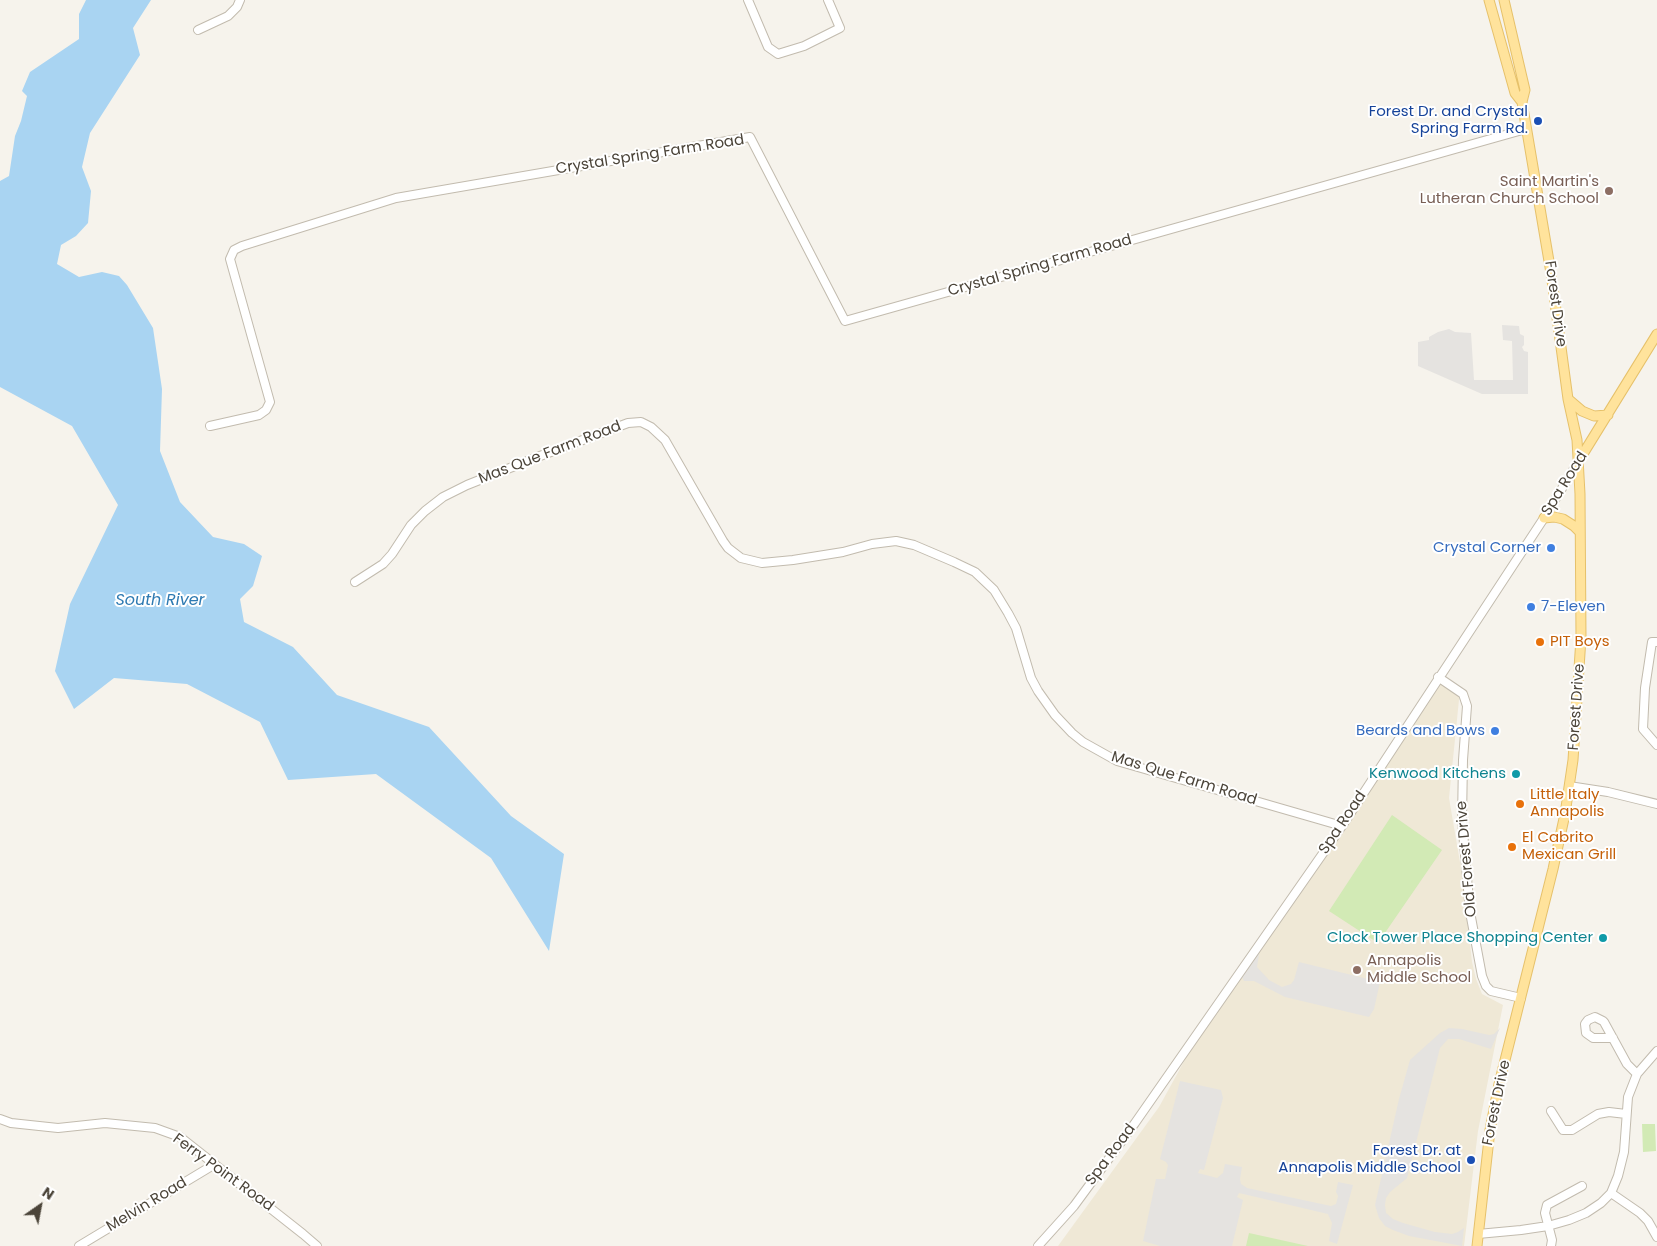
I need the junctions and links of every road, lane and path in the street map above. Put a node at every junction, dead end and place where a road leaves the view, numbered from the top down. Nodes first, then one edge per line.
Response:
1 (240, 0) edge
2 (748, 0) edge
3 (828, 0) edge
4 (1489, 0) edge
5 (1504, 0) edge
6 (198, 30) dead end
7 (1522, 102) junction
8 (1526, 129) junction
9 (1656, 337) edge
10 (1568, 399) junction
11 (1608, 415) junction
12 (210, 426) dead end
13 (1578, 462) junction
14 (1544, 518) junction
15 (1579, 531) junction
16 (355, 582) dead end
17 (1655, 642) edge
18 (1438, 677) junction
19 (1657, 744) edge
20 (1569, 786) junction
21 (1657, 804) edge
22 (1342, 826) junction
23 (1521, 998) junction
24 (1613, 1038) dead end
25 (1657, 1050) edge
26 (1637, 1074) junction
27 (1551, 1111) dead end
28 (1626, 1114) junction
29 (0, 1119) edge
30 (215, 1164) junction
31 (1582, 1186) dead end
32 (1610, 1193) junction
33 (1548, 1226) junction
34 (1478, 1234) junction
35 (1657, 1237) edge
36 (79, 1246) edge
37 (316, 1246) edge
38 (1038, 1246) edge
39 (1478, 1246) edge
40 (1551, 1246) edge

1 - 6 street
2 - 3 street
4 - 7 main road, Forest Drive
5 - 7 main road, Forest Drive
7 - 8 main road, Forest Drive
8 - 10 main road, Forest Drive
8 - 12 street, Crystal Spring Farm Road
9 - 11 main road, Spa Road
10 - 11 main road
10 - 13 main road, Forest Drive
11 - 13 main road, Spa Road
13 - 14 street, Spa Road
13 - 15 main road, Forest Drive
14 - 15 main road
14 - 18 street, Spa Road
15 - 20 main road, Forest Drive
16 - 22 street, Mas Que Farm Road
17 - 19 street
18 - 22 street, Spa Road
18 - 23 street, Old Forest Drive
20 - 21 street
20 - 23 main road, Forest Drive
22 - 38 street, Spa Road
23 - 34 main road, Forest Drive
24 - 26 street
25 - 26 street
26 - 28 street
27 - 28 street
28 - 32 street
29 - 30 street, Ferry Point Road
30 - 36 street, Melvin Road
30 - 37 street, Ferry Point Road
31 - 33 street
32 - 33 street
32 - 35 street
33 - 34 street
33 - 40 street
34 - 39 main road, Forest Drive

